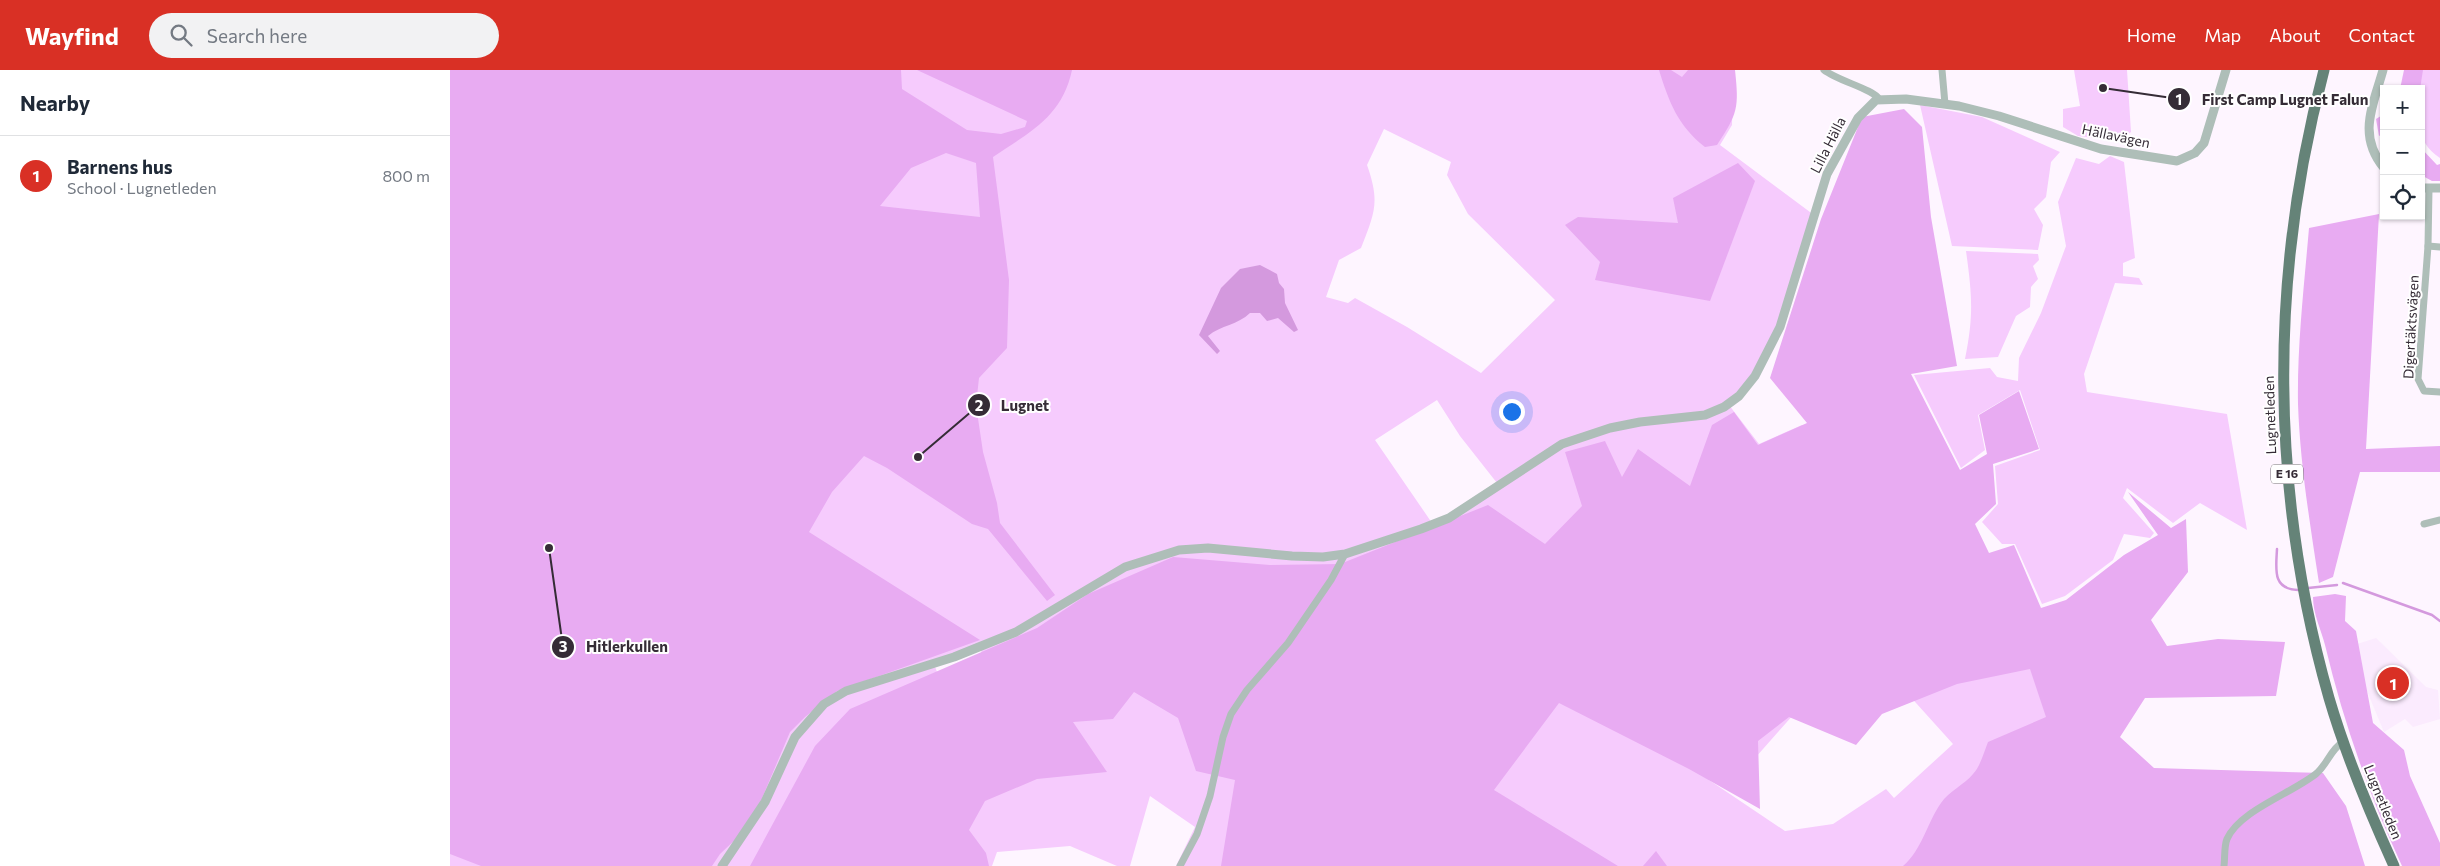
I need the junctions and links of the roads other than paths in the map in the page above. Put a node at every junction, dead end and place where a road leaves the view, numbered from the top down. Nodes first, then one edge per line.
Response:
1 (1824, 70) edge
2 (1942, 70) edge
3 (2226, 70) edge
4 (2324, 70) edge
5 (2383, 70) edge
6 (1879, 100) junction
7 (1945, 104) junction
8 (2380, 162) edge
9 (2425, 188) edge
10 (2440, 188) edge
11 (2428, 246) junction
12 (2440, 247) edge
13 (2440, 392) edge
14 (2440, 520) edge
15 (2424, 524) dead end
16 (1345, 554) junction
17 (2344, 740) junction
18 (722, 866) edge
19 (1180, 866) edge
20 (2224, 866) edge
21 (2394, 866) edge

1 - 6 street
2 - 7 street
3 - 7 street, Hällavägen
4 - 17 highway, Lugnetleden / E 16
5 - 8 street
6 - 7 street, Hällavägen
6 - 16 street, Lilla Hälla
9 - 10 street
9 - 11 street, Digertäktsvägen
11 - 12 street
11 - 13 street, Digertäktsvägen
14 - 15 street
16 - 18 street, Lilla Hälla
16 - 19 street
17 - 20 street
17 - 21 highway, Lugnetleden / E 16

